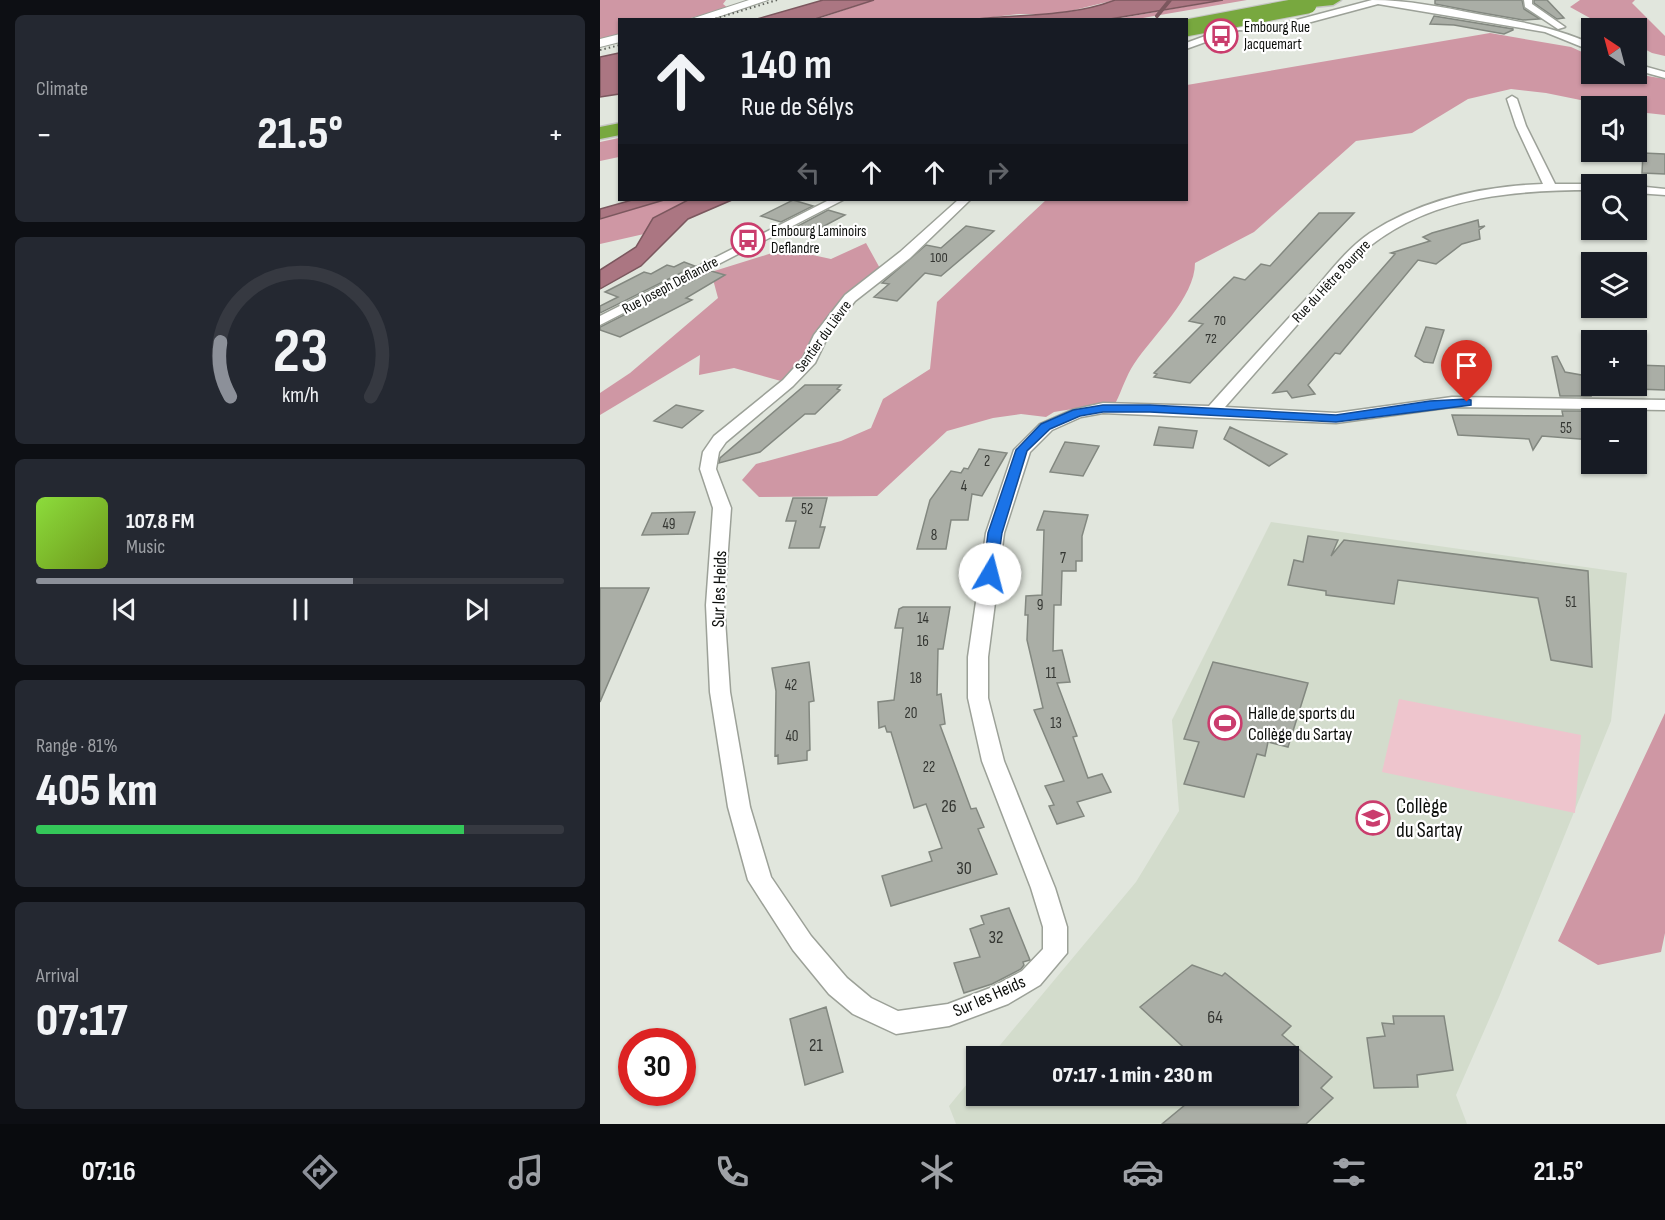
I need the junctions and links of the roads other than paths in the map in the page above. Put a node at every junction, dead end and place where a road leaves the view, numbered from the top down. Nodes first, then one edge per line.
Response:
1 (762, 0) edge
2 (1287, 0) edge
3 (1333, 0) edge
4 (1528, 0) edge
5 (701, 18) edge
6 (1188, 18) edge
7 (1188, 28) edge
8 (618, 38) edge
9 (1581, 38) edge
10 (600, 43) edge
11 (1581, 43) edge
12 (1188, 45) edge
13 (1647, 70) edge
14 (1665, 75) edge
15 (1512, 99) dead end
16 (618, 116) edge
17 (600, 120) edge
18 (618, 129) edge
19 (600, 133) edge
20 (1581, 187) edge
21 (1551, 188) junction
22 (1647, 190) edge
23 (1665, 192) edge
24 (835, 201) edge
25 (963, 201) edge
26 (600, 321) edge
27 (1665, 405) edge
28 (1213, 411) junction
29 (711, 452) joint

1 - 5 main road
2 - 6 highway
3 - 7 highway, bridge
4 - 9 street
8 - 10 main road
11 - 12 street
13 - 14 street
15 - 21 street
16 - 17 highway
18 - 19 highway
20 - 21 street, Rue du Hêtre Pourpre
21 - 28 street, Rue du Hêtre Pourpre
22 - 23 street
24 - 26 street, Rue Joseph Deflandre
25 - 29 street, Sentier du Lièvre
27 - 28 street, Sur les Heids
28 - 29 street, Sur les Heids

